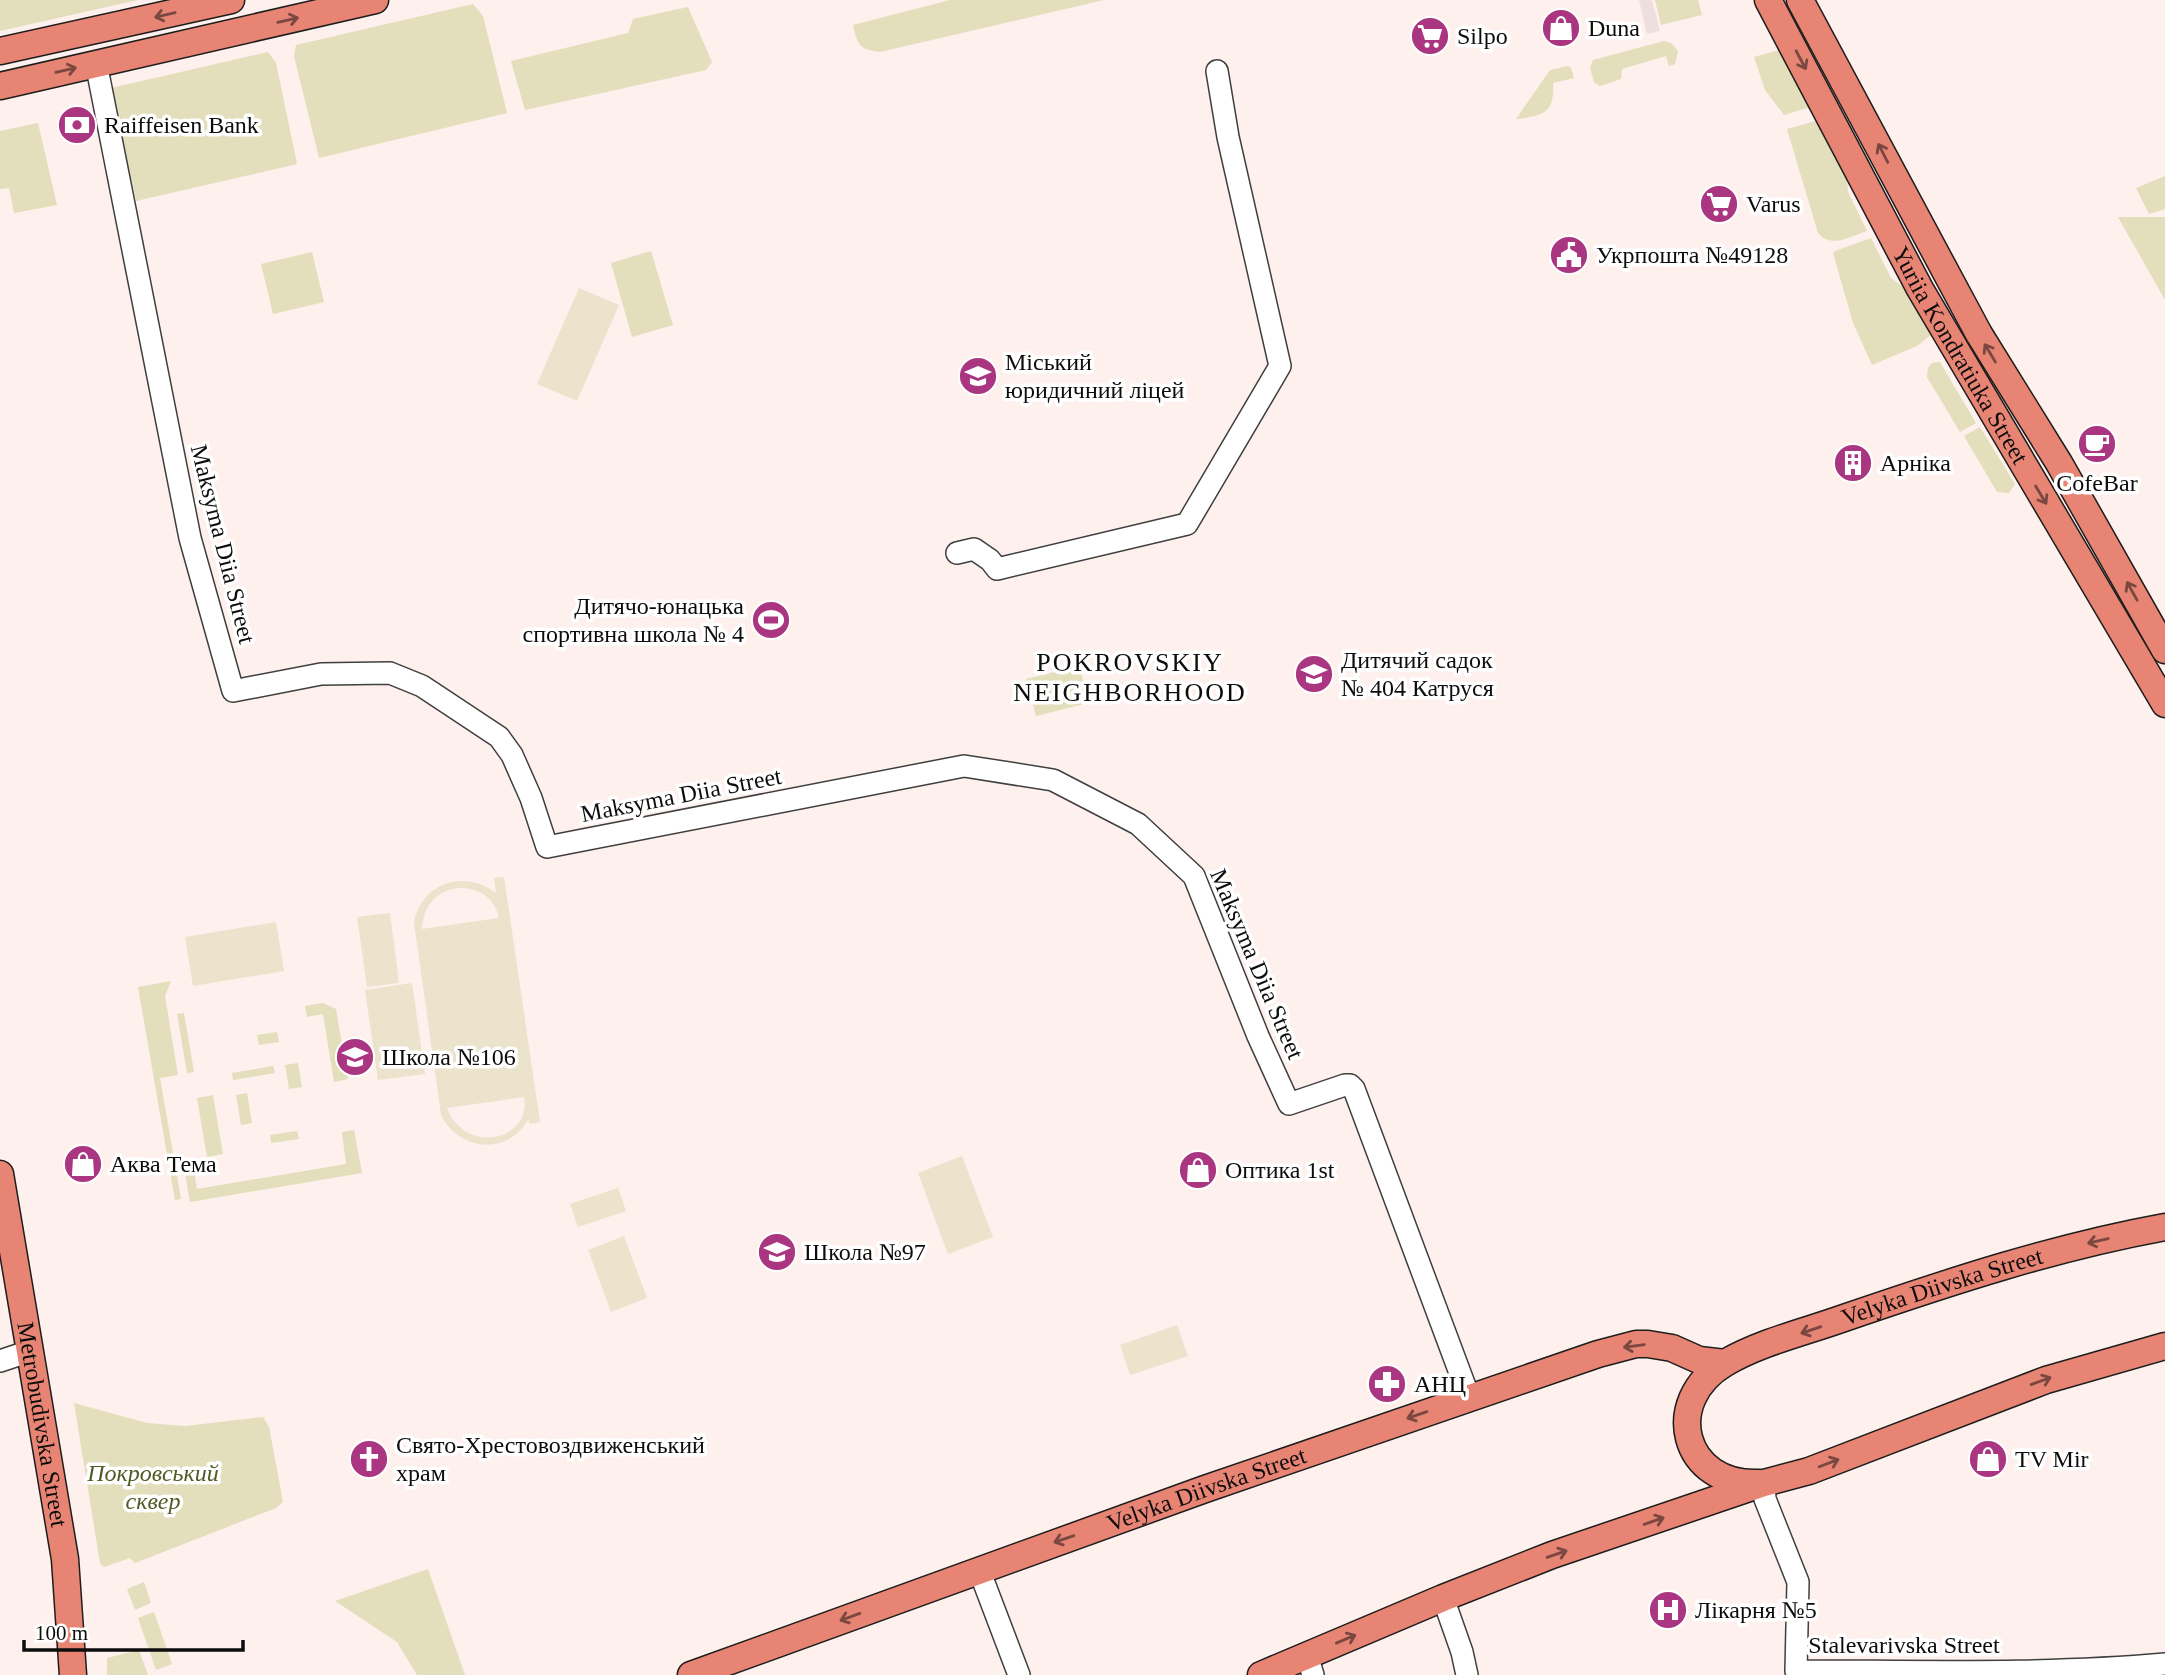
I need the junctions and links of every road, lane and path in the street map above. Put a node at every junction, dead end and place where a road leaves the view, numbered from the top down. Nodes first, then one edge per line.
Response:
1 (231, 0) edge
2 (375, 0) edge
3 (1768, 0) edge
4 (1800, 0) edge
5 (0, 51) edge
6 (96, 63) junction
7 (1217, 71) dead end
8 (0, 86) edge
9 (1868, 123) junction
10 (1841, 136) junction
11 (2015, 394) junction
12 (1990, 408) junction
13 (957, 552) dead end
14 (2165, 650) edge
15 (2165, 704) edge
16 (0, 1174) edge
17 (2165, 1227) edge
18 (2165, 1346) edge
19 (30, 1351) junction
20 (0, 1361) edge
21 (1725, 1363) junction
22 (1469, 1397) junction
23 (1764, 1483) junction
24 (985, 1567) junction
25 (1443, 1598) junction
26 (2165, 1664) edge
27 (1310, 1665) edge
28 (73, 1675) edge
29 (691, 1675) edge
30 (1019, 1675) edge
31 (1261, 1675) edge
32 (1466, 1675) edge

1 -> 5 main road
6 -> 2 main road
3 -> 10 main road, Yuriia Kondratiuka Street
4 - 9 main road, Yuriia Kondratiuka Street
8 -> 6 main road
6 - 22 street, Maksyma Diia Street
7 - 13 street
9 - 10 main road
11 -> 9 main road, Yuriia Kondratiuka Street
10 - 12 main road, Yuriia Kondratiuka Street
11 - 12 main road
14 -> 11 main road, Yuriia Kondratiuka Street
12 -> 15 main road, Yuriia Kondratiuka Street
16 - 19 main road, Metrobudivska Street
17 -> 21 main road, Velyka Diivska Street
23 -> 18 main road, Velyka Diivska Street
19 - 20 street
19 - 28 main road, Metrobudivska Street
21 -> 22 main road, Velyka Diivska Street
21 - 23 main road, Velyka Diivska Street
22 -> 24 main road, Velyka Diivska Street
25 -> 23 main road, Velyka Diivska Street
23 - 26 street, Stalevarivska Street
24 -> 29 main road, Velyka Diivska Street
24 - 30 street
27 -> 25 main road, Velyka Diivska Street
25 - 32 street
27 - 31 main road, Velyka Diivska Street

